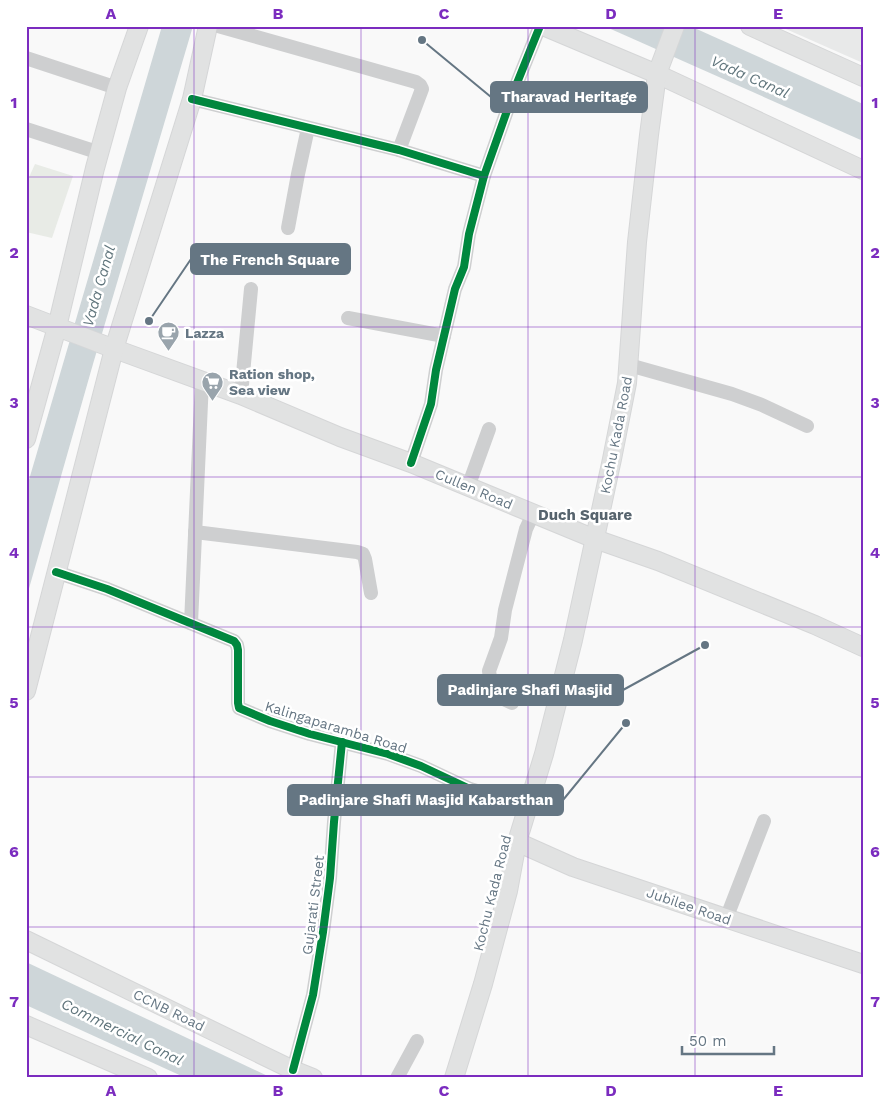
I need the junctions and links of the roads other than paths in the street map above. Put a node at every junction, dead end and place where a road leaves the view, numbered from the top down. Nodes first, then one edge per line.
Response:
1 (139, 26) edge
2 (208, 26) edge
3 (218, 26) edge
4 (541, 26) edge
5 (675, 26) edge
6 (750, 26) edge
7 (26, 58) edge
8 (659, 70) junction
9 (863, 77) edge
10 (117, 88) junction
11 (192, 100) junction
12 (308, 128) junction
13 (26, 129) edge
14 (399, 150) junction
15 (100, 154) junction
16 (863, 170) edge
17 (484, 176) junction
18 (288, 228) dead end
19 (251, 288) dead end
20 (26, 315) edge
21 (348, 318) dead end
22 (60, 329) junction
23 (444, 336) junction
24 (113, 348) junction
25 (629, 366) junction
26 (202, 381) junction
27 (241, 395) junction
28 (807, 426) dead end
29 (489, 429) dead end
30 (26, 439) edge
31 (411, 463) junction
32 (468, 487) junction
33 (533, 514) junction
34 (195, 532) junction
35 (595, 539) junction
36 (56, 572) junction
37 (371, 593) dead end
38 (191, 623) junction
39 (863, 647) edge
40 (26, 691) edge
41 (512, 703) dead end
42 (342, 742) junction
43 (528, 806) junction
44 (764, 821) dead end
45 (517, 842) junction
46 (726, 919) junction
47 (26, 940) edge
48 (863, 964) edge
49 (26, 1025) edge
50 (417, 1041) dead end
51 (293, 1070) junction
52 (148, 1078) edge
53 (313, 1078) edge
54 (397, 1078) edge
55 (454, 1078) edge

1 - 10 main road
2 - 11 main road
3 - 14 street
4 - 8 main road
4 - 17 street
5 - 8 main road, Kochu Kada Road
6 - 9 main road
7 - 10 street
8 - 16 main road
8 - 25 main road, Kochu Kada Road
10 - 15 main road
11 - 12 street
11 - 24 main road
12 - 14 street
12 - 18 street
13 - 15 street
14 - 17 street
15 - 22 main road
17 - 23 street
19 - 27 street
20 - 22 main road
21 - 23 street
22 - 24 main road, Cullen Road
22 - 30 main road
23 - 31 street
24 - 26 main road, Cullen Road
24 - 36 main road
25 - 28 street
25 - 35 main road, Kochu Kada Road
26 - 27 main road, Cullen Road
26 - 34 street
27 - 31 main road, Cullen Road
29 - 32 street
31 - 32 main road, Cullen Road
32 - 33 main road, Cullen Road
33 - 35 main road, Cullen Road
33 - 41 street
34 - 37 street
34 - 38 street
35 - 39 main road, Cullen Road
35 - 43 main road, Kochu Kada Road
36 - 38 street, Kalingaparamba Road
36 - 40 main road
38 - 42 street, Kalingaparamba Road
42 - 43 street, Kalingaparamba Road
42 - 51 street, Gujarati Street
43 - 45 main road, Kochu Kada Road
44 - 46 street
45 - 46 main road, Jubilee Road
45 - 55 main road, Kochu Kada Road
46 - 48 main road, Jubilee Road
47 - 51 main road, CCNB Road
49 - 52 main road
50 - 54 street
51 - 53 main road, CCNB Road

